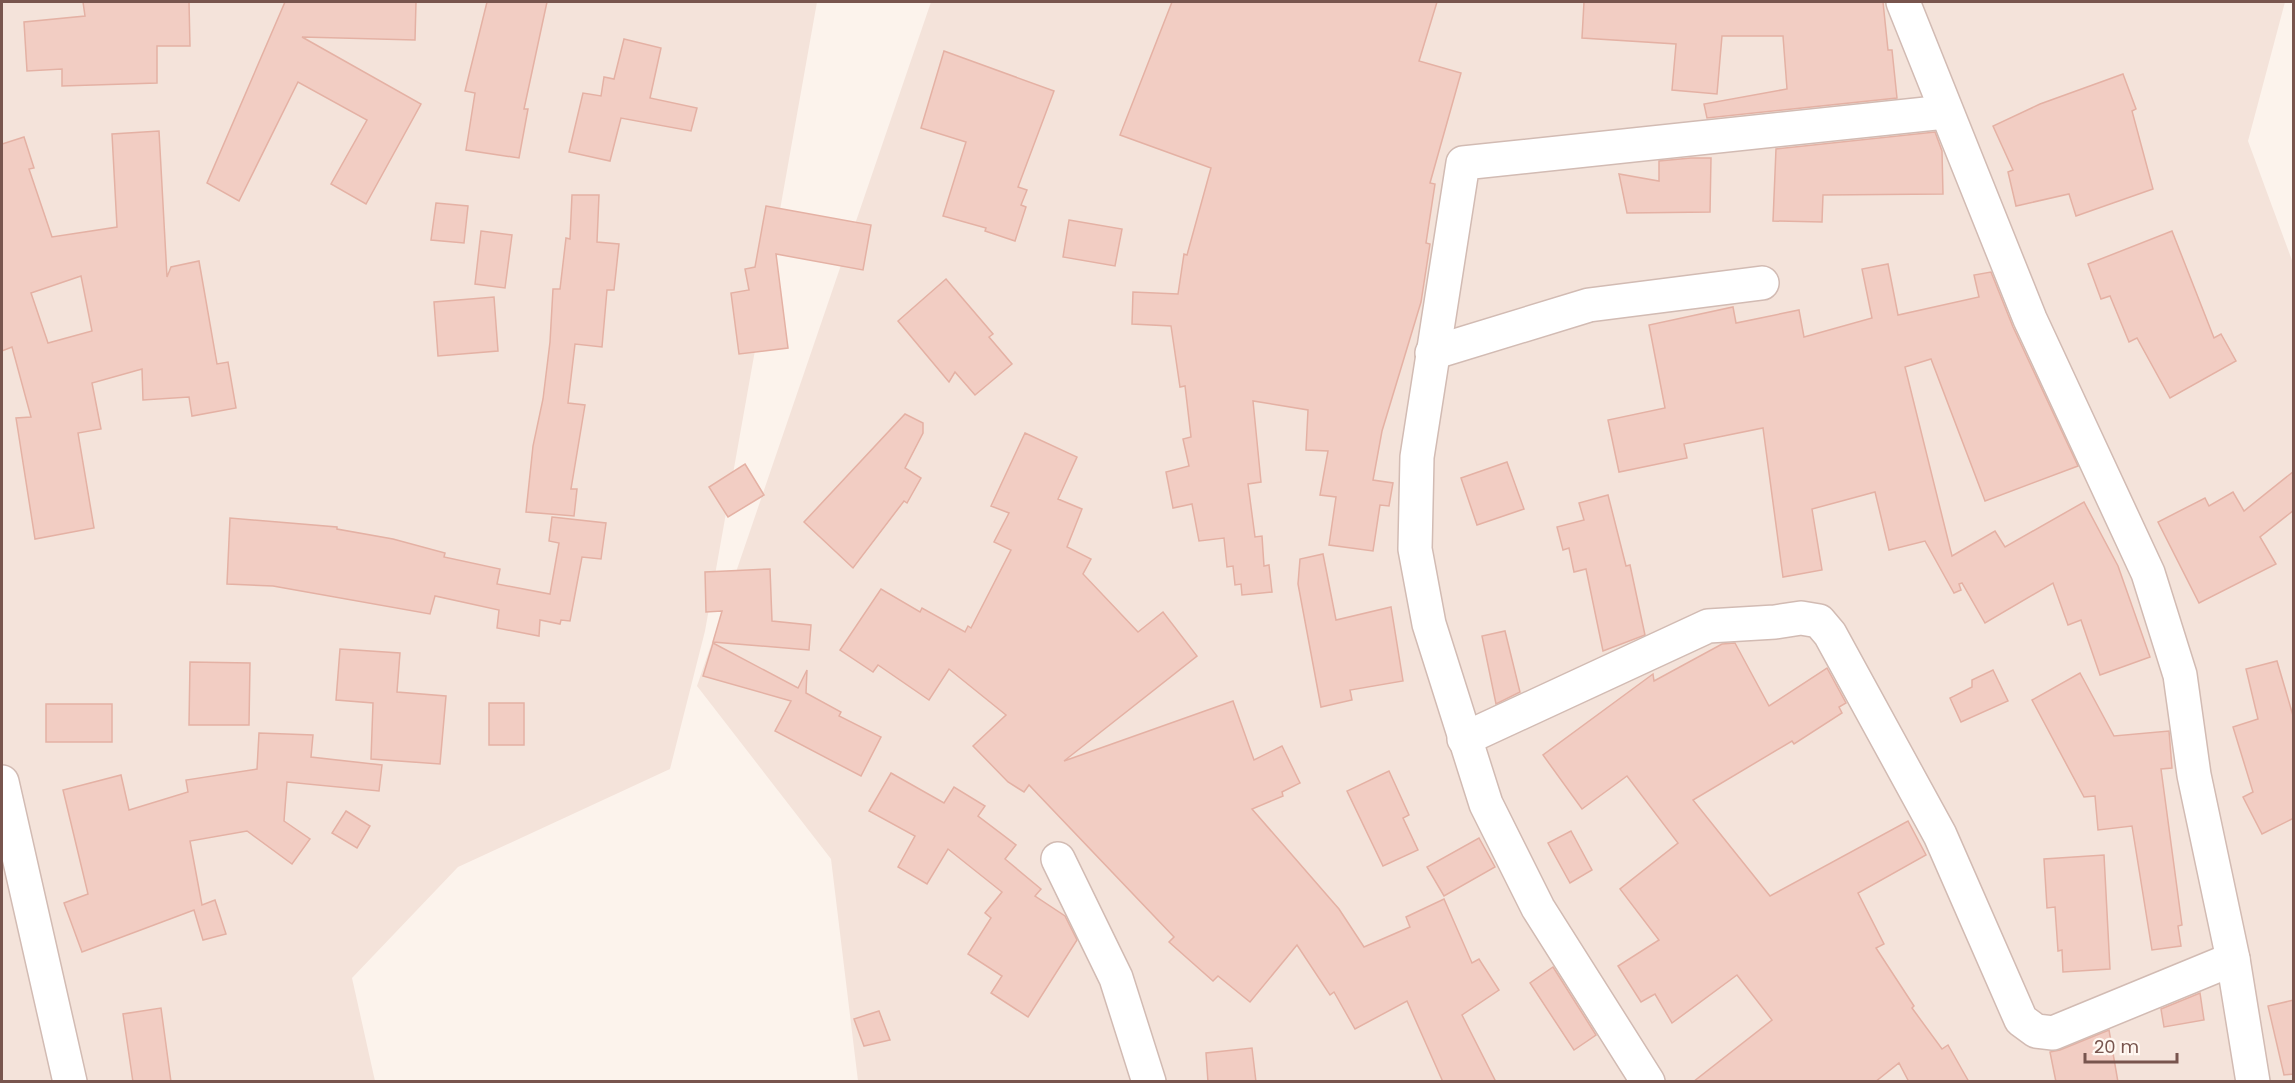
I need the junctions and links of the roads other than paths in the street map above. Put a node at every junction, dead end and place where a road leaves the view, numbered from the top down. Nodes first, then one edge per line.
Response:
1 (1903, 2) edge
2 (1945, 112) junction
3 (1762, 283) dead end
4 (1432, 353) junction
5 (1464, 739) junction
6 (2, 782) edge
7 (1058, 859) dead end
8 (2233, 958) junction
9 (70, 1082) edge
10 (1149, 1082) edge
11 (1648, 1082) edge
12 (2253, 1082) edge

1 - 2 street
2 - 4 street
2 - 8 street
3 - 4 street
4 - 5 street
5 - 8 street
5 - 11 street
6 - 9 street
7 - 10 street
8 - 12 street

